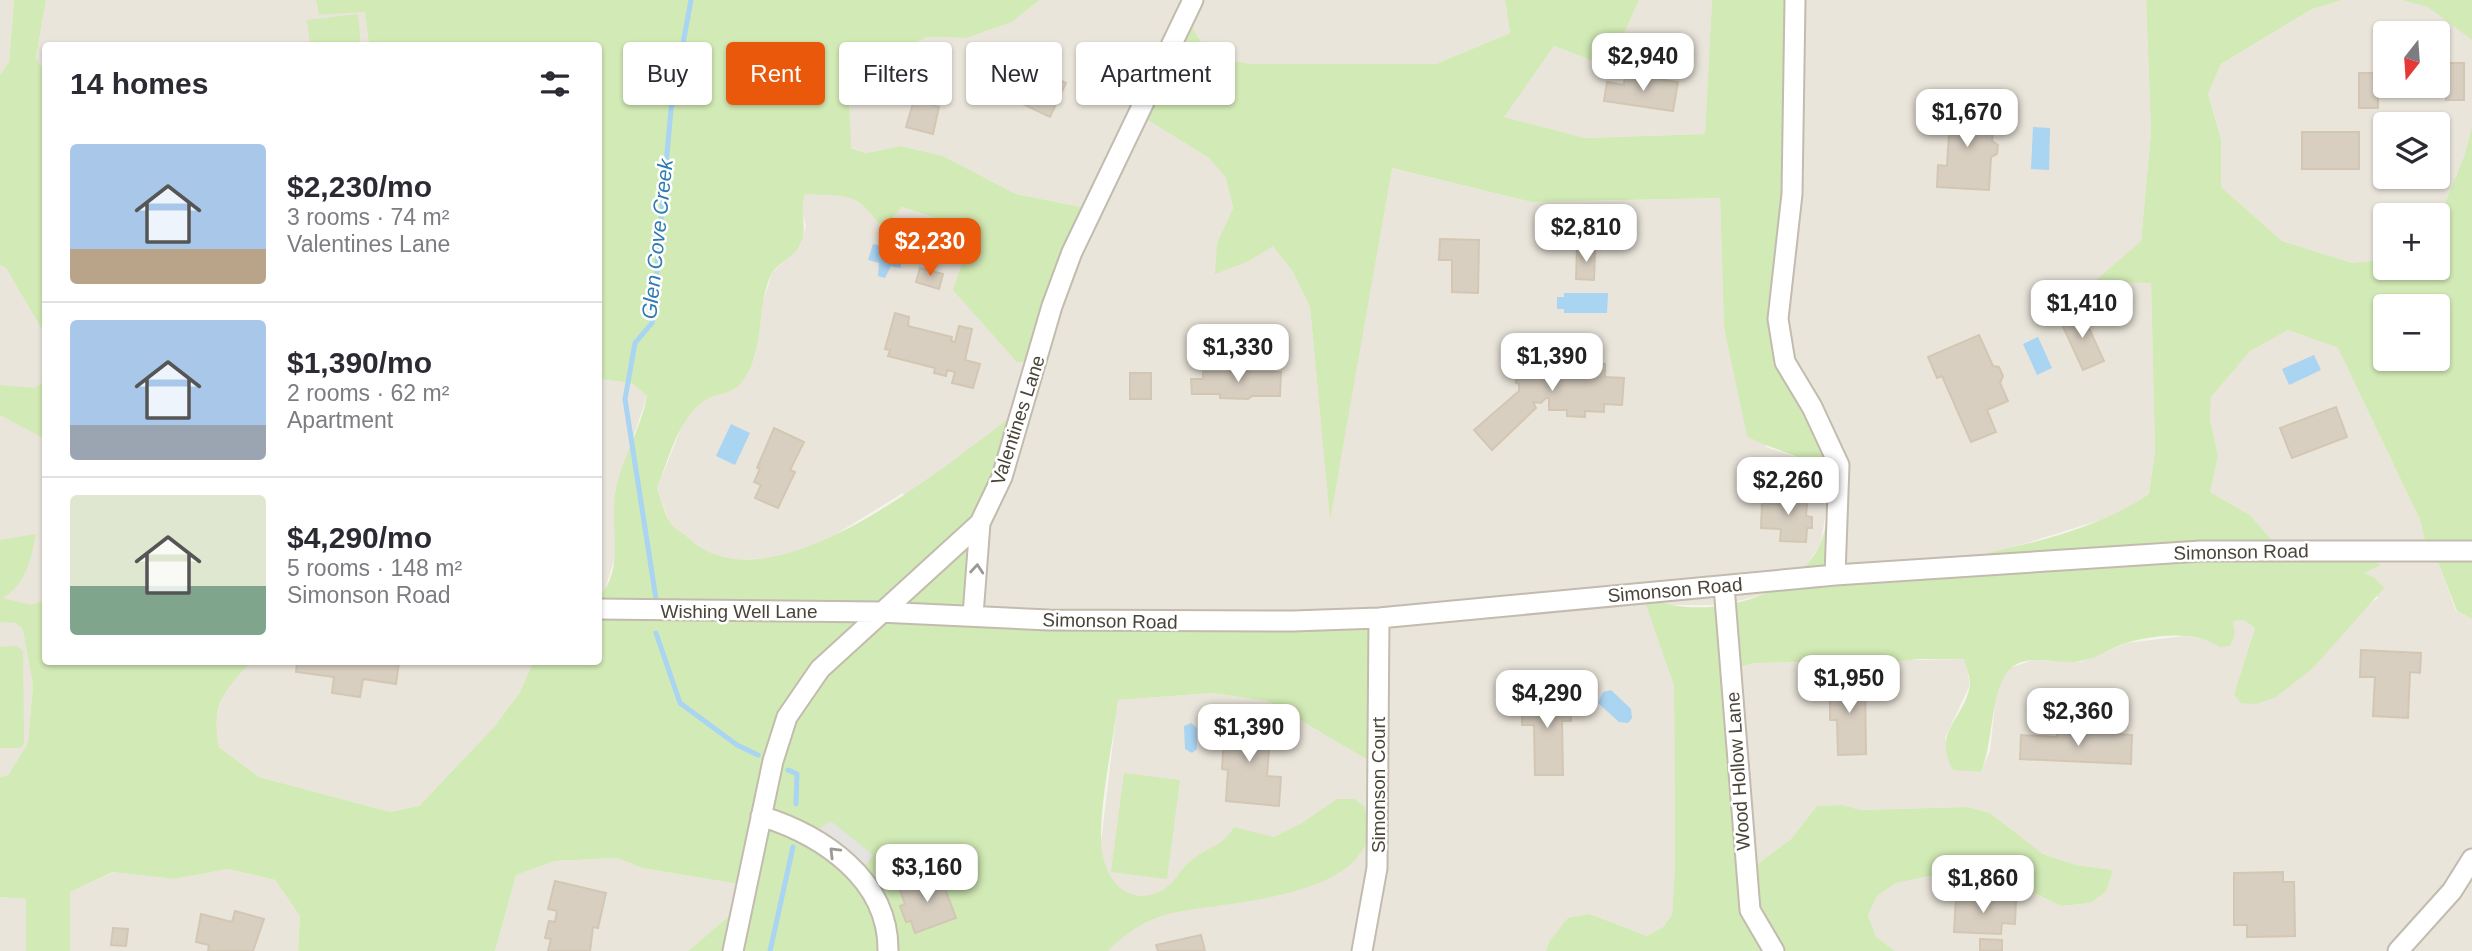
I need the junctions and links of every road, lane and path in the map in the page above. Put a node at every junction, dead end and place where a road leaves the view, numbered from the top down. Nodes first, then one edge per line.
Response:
1 (1193, 0) edge
2 (1795, 0) edge
3 (980, 523) junction
4 (2472, 551) edge
5 (1835, 575) junction
6 (1724, 586) junction
7 (602, 609) edge
8 (879, 612) junction
9 (973, 615) junction
10 (1379, 618) junction
11 (761, 816) junction
12 (2472, 859) edge
13 (733, 951) edge
14 (888, 951) edge
15 (1362, 951) edge
16 (1774, 951) edge
17 (2398, 951) edge

1 - 3 street, Valentines Lane
2 - 5 street
3 - 8 street, Valentines Lane
9 -> 3 street
4 - 5 street, Simonson Road
5 - 6 street, Simonson Road
6 - 10 street, Simonson Road
6 - 16 street, Wood Hollow Lane
7 - 8 street, Wishing Well Lane
8 - 9 street, Simonson Road
8 - 11 street, Valentines Lane
9 - 10 street, Simonson Road
10 - 15 street, Simonson Court
11 - 13 street, Valentines Lane
14 -> 11 street
12 - 17 street

